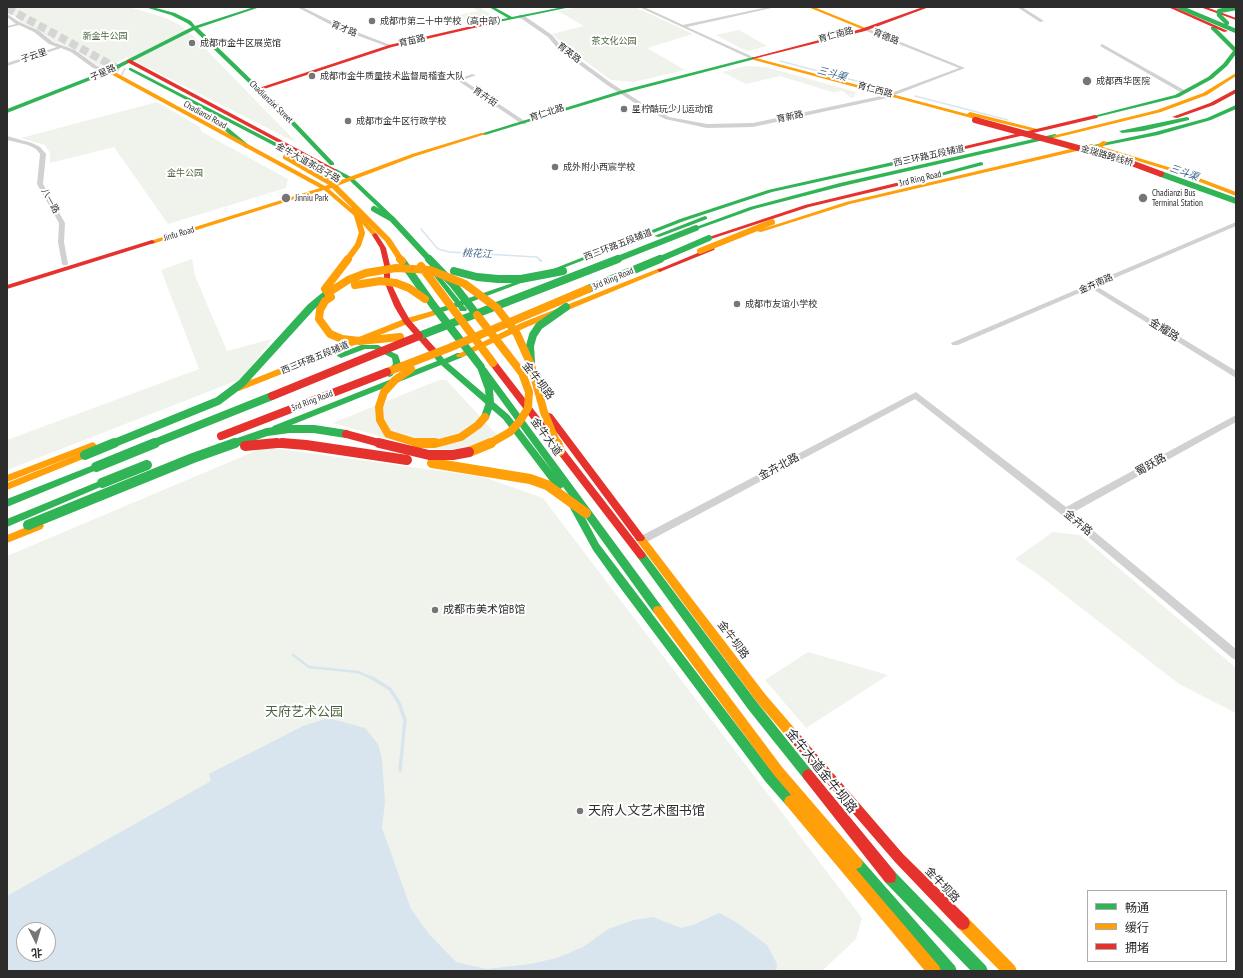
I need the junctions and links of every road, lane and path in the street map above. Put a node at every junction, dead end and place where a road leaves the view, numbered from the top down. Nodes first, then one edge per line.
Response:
1 (147, 7) edge
2 (258, 7) edge
3 (299, 7) edge
4 (491, 7) edge
5 (569, 7) edge
6 (641, 7) edge
7 (774, 7) edge
8 (810, 7) edge
9 (921, 7) edge
10 (927, 7) edge
11 (1019, 7) edge
12 (1170, 7) edge
13 (1179, 7) edge
14 (1193, 7) edge
15 (1207, 8) edge
16 (1186, 11) edge
17 (7, 15) edge
18 (516, 17) junction
19 (1236, 17) edge
20 (1042, 21) dead end
21 (19, 24) junction
22 (1213, 24) junction
23 (683, 26) junction
24 (7, 27) edge
25 (196, 27) junction
26 (864, 28) junction
27 (1236, 31) edge
28 (1102, 45) dead end
29 (391, 46) junction
30 (61, 47) junction
31 (1236, 51) edge
32 (751, 58) junction
33 (1236, 62) edge
34 (7, 65) edge
35 (128, 68) junction
36 (963, 68) joint
37 (109, 71) junction
38 (1236, 74) edge
39 (474, 76) dead end
40 (1221, 80) junction
41 (259, 90) junction
42 (620, 91) junction
43 (1236, 91) edge
44 (1184, 92) junction
45 (893, 97) junction
46 (200, 98) junction
47 (1236, 99) edge
48 (1236, 107) edge
49 (7, 111) edge
50 (976, 119) junction
51 (216, 121) junction
52 (523, 122) junction
53 (244, 129) junction
54 (1043, 129) junction
55 (1122, 131) junction
56 (1010, 137) junction
57 (7, 138) edge
58 (1105, 142) junction
59 (248, 147) junction
60 (1068, 151) junction
61 (290, 156) junction
62 (349, 177) junction
63 (842, 184) junction
64 (320, 186) junction
65 (770, 191) junction
66 (1236, 194) edge
67 (851, 195) junction
68 (1236, 197) edge
69 (1236, 201) edge
70 (353, 204) junction
71 (1236, 204) edge
72 (752, 208) junction
73 (374, 209) junction
74 (1236, 224) edge
75 (417, 246) junction
76 (64, 264) junction
77 (7, 282) edge
78 (514, 285) junction
79 (1092, 286) junction
80 (7, 287) edge
81 (447, 302) joint
82 (433, 305) junction
83 (459, 305) junction
84 (311, 307) junction
85 (407, 321) junction
86 (524, 325) junction
87 (437, 329) junction
88 (491, 340) junction
89 (955, 342) dead end
90 (449, 348) junction
91 (443, 363) junction
92 (531, 365) junction
93 (481, 367) junction
94 (276, 373) junction
95 (1236, 375) edge
96 (916, 395) joint
97 (353, 396) junction
98 (1236, 418) edge
99 (213, 440) dead end
100 (560, 451) junction
101 (193, 458) junction
102 (154, 462) dead end
103 (7, 479) edge
104 (7, 487) edge
105 (7, 502) edge
106 (1065, 512) junction
107 (586, 513) junction
108 (7, 523) edge
109 (7, 532) edge
110 (7, 540) edge
111 (642, 540) junction
112 (656, 575) joint
113 (1236, 655) edge
114 (785, 725) junction
115 (763, 751) junction
116 (798, 762) junction
117 (769, 777) junction
118 (878, 887) junction
119 (892, 921) junction
120 (934, 971) edge
121 (950, 971) edge
122 (981, 971) edge
123 (1010, 971) edge

1 - 25 main road, Chadianzixi Street
2 - 25 main road, 子星路
3 - 29 street, 育才路
4 - 18 main road, 育英路
5 - 18 main road, 育苗路
6 - 23 street, 育仁西路
7 - 23 street
8 - 26 main road, 育德路
9 - 26 main road, 育仁南路
10 - 26 main road
11 - 20 street
12 - 16 main road
13 - 22 main road, bridge
14 - 19 main road, bridge
15 - 16 main road
15 - 19 main road
16 - 22 main road
16 - 27 main road, bridge
17 - 21 street
18 - 29 main road, 育苗路
18 - 42 street, 育英路
19 - 27 main road, bridge
21 - 24 street
21 - 30 street
22 - 27 main road, bridge
22 - 31 main road
23 - 32 street, 育仁西路
25 - 35 main road, 子星路
25 - 41 main road, Chadianzixi Street
26 - 32 main road, 育仁南路
26 - 36 street, 育德路
28 - 44 street
29 - 41 main road, 育苗路
30 - 34 street, 子云里
30 - 37 street
31 - 44 main road, 西三环路五段辅道
32 - 42 main road, 育仁北路
32 - 45 main road, 育仁西路
33 - 40 main road
35 - 37 main road, 子星路
35 - 46 main road
35 - 51 main road, Chadianzi Road
35 - 53 main road, 金牛大道茶店子路
36 - 45 street, 育新路
37 - 49 main road, 子星路
37 - 59 main road
38 - 40 main road
39 - 52 street, 育卉街
40 - 63 main road, 3rd Ring Road
41 - 62 main road, Chadianzixi Street
42 - 45 street, 育新路
42 - 52 main road, 育仁北路
43 - 55 main road, 3rd Ring Road
44 - 54 main road, 西三环路五段辅道
45 - 50 main road, 育仁西路
45 - 54 main road
45 - 56 main road
46 - 53 main road
46 - 62 main road
47 - 55 main road
48 - 58 main road
50 - 68 main road, 金瑞路跨线桥, bridge
50 - 69 main road, 金瑞路跨线桥, bridge
51 - 59 main road
51 - 61 main road, Chadianzi Road
52 - 62 main road, 育仁北路
53 - 61 main road, 金牛大道茶店子路
54 - 56 main road, 西三环路五段辅道
55 - 67 main road, 3rd Ring Road
56 - 65 main road, 西三环路五段辅道
57 - 76 street, 八一路
58 - 60 main road
58 - 66 main road
59 - 64 main road
60 - 71 main road
60 - 86 main road
61 - 70 main road, 金牛大道茶店子路, bridge
61 - 73 main road, 金牛大道茶店子路
62 - 64 main road, Jinfu Road
62 - 83 main road, 金牛坝路
63 - 65 main road
63 - 72 main road, 3rd Ring Road
64 - 76 main road, Jinfu Road
64 - 80 main road, Jinfu Road
64 - 85 main road
65 - 78 main road, 西三环路五段辅道
67 - 90 main road, 3rd Ring Road, bridge
67 - 92 main road, bridge
70 - 82 main road, 金牛大道茶店子路, bridge
70 - 84 main road, bridge
72 - 75 main road, bridge
72 - 87 main road, 3rd Ring Road, bridge
73 - 75 main road, bridge
73 - 81 main road, 金牛大道茶店子路, bridge
74 - 79 street, 金卉南路
75 - 101 main road, bridge
76 - 77 main road, Jinfu Road
78 - 83 main road, 西三环路五段辅道
78 - 86 main road
79 - 89 street, 金卉南路
79 - 95 street, 金耀路
81 - 100 main road, 金牛大道, bridge
82 - 87 main road, bridge
82 - 93 main road, 金牛大道, bridge
83 - 85 main road, 西三环路五段辅道
83 - 88 main road, 金牛坝路
84 - 92 main road, bridge
84 - 104 main road, bridge
85 - 91 main road
85 - 94 main road, 西三环路五段辅道
86 - 88 main road
87 - 105 main road, 3rd Ring Road, bridge
88 - 91 main road
88 - 111 main road, 金牛坝路
90 - 93 main road, bridge
90 - 99 main road, 3rd Ring Road, bridge
91 - 97 main road
91 - 117 main road
92 - 100 main road, bridge
93 - 107 main road, 金牛大道, bridge
94 - 97 main road
94 - 103 main road, 西三环路五段辅道
96 - 106 street, 金卉路
96 - 111 street, 金卉北路
97 - 110 main road
98 - 106 street, 蜀跃路
100 - 112 main road, 金牛大道
101 - 107 main road, bridge
101 - 109 main road, bridge
102 - 108 main road, bridge
106 - 113 street, 金卉路
107 - 115 main road, 金牛大道
111 - 114 main road, 金牛坝路
112 - 116 main road, 金牛大道金牛坝路
114 - 116 main road
114 - 123 main road, 金牛坝路
115 - 117 main road
115 - 118 main road
116 - 122 main road, 金牛大道金牛坝路
117 - 119 main road
118 - 119 main road
118 - 121 main road
119 - 120 main road

